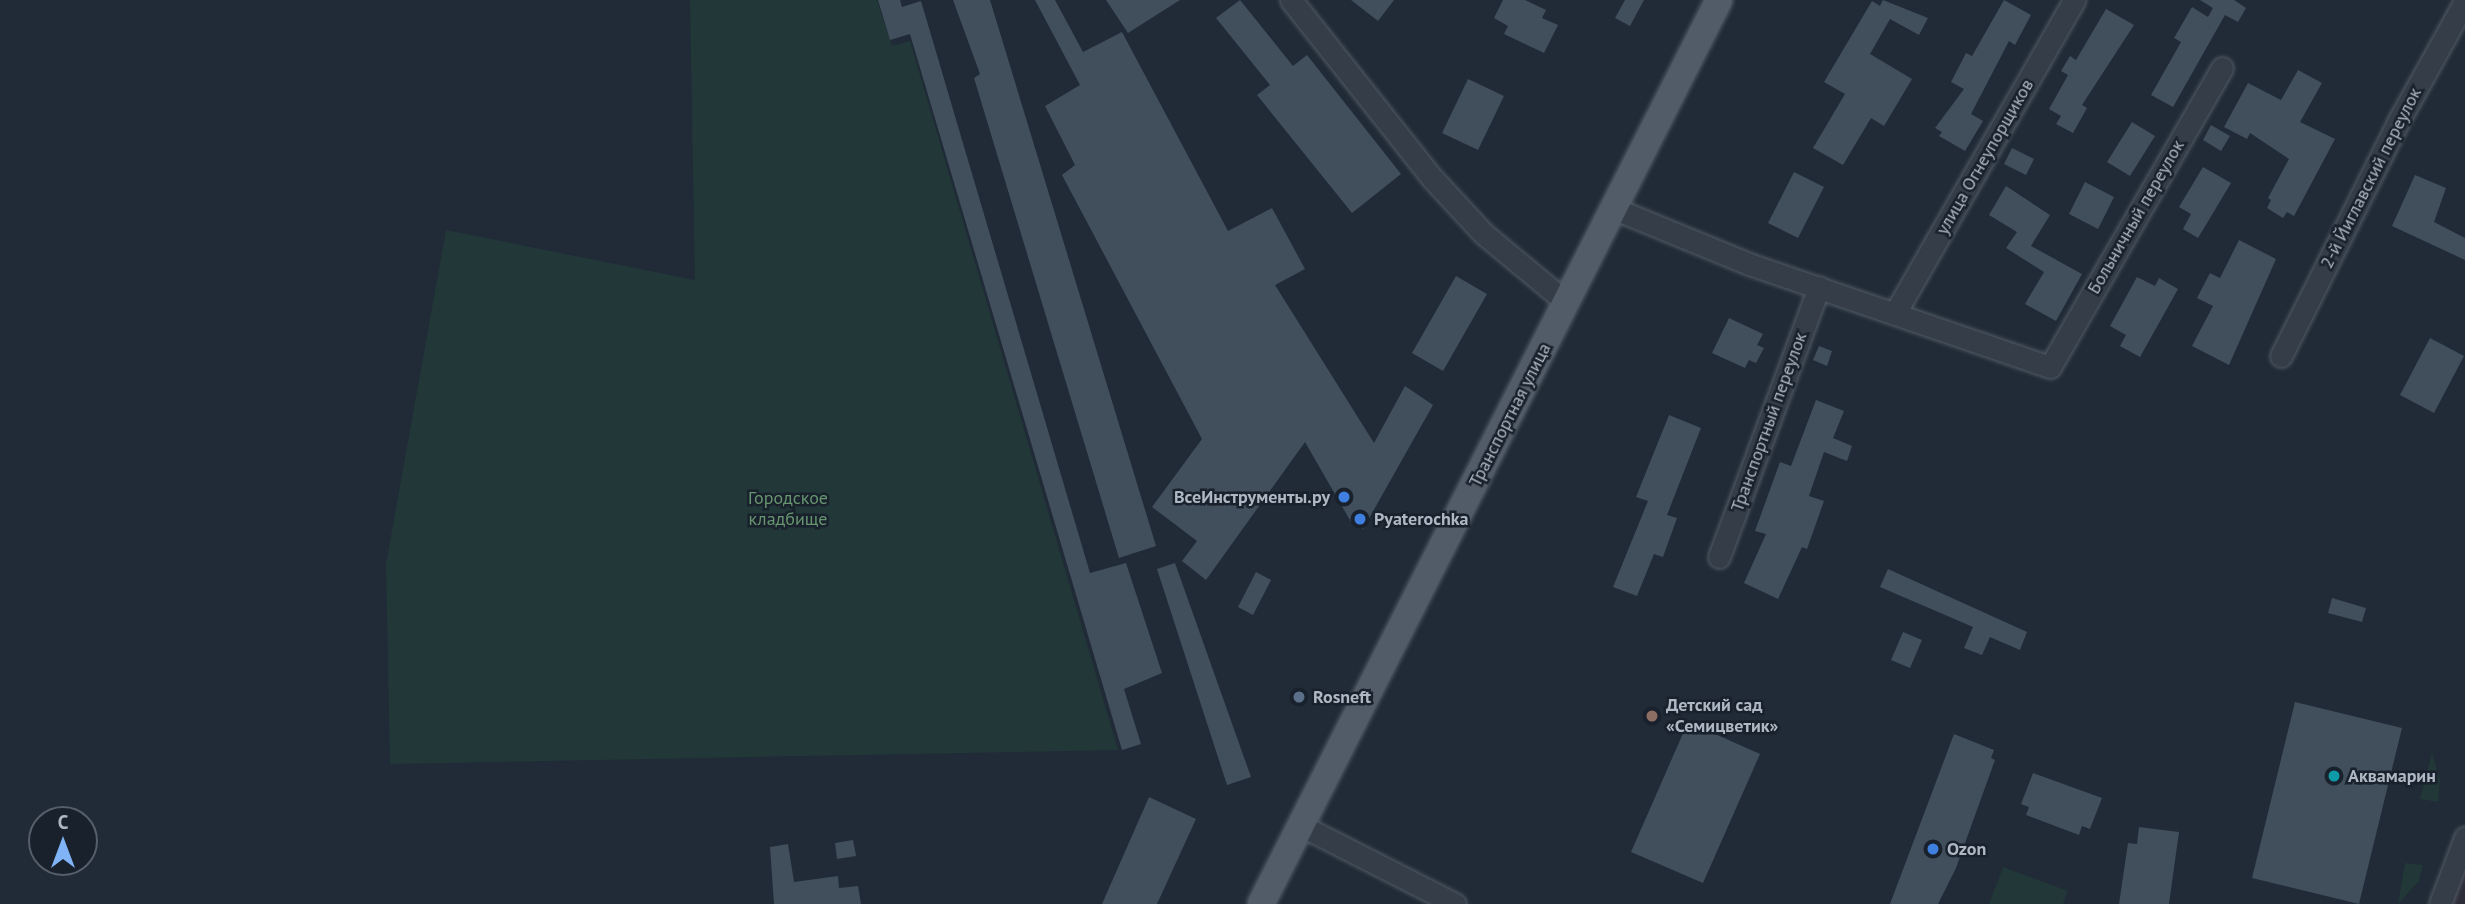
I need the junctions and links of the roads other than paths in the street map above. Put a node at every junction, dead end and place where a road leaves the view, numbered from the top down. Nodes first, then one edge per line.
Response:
1 (1291, 0) edge
2 (1719, 0) edge
3 (2074, 0) edge
4 (2465, 1) edge
5 (2222, 68) dead end
6 (1615, 209) junction
7 (1819, 287) junction
8 (1567, 303) junction
9 (1895, 313) junction
10 (2281, 356) dead end
11 (1719, 557) dead end
12 (1300, 825) junction
13 (2465, 838) edge
14 (1261, 904) edge
15 (1455, 904) edge
16 (2440, 904) edge

1 - 8 street
2 - 6 main road, Транспортная улица
3 - 9 street, улица Огнеупорщиков
4 - 10 street, 2-й Йиглавский переулок
5 - 9 street, Больничный переулок
6 - 7 street
6 - 8 main road, Транспортная улица
7 - 9 street
7 - 11 street, Транспортный переулок
8 - 12 main road, Транспортная улица
12 - 14 main road, Транспортная улица
12 - 15 street
13 - 16 street

